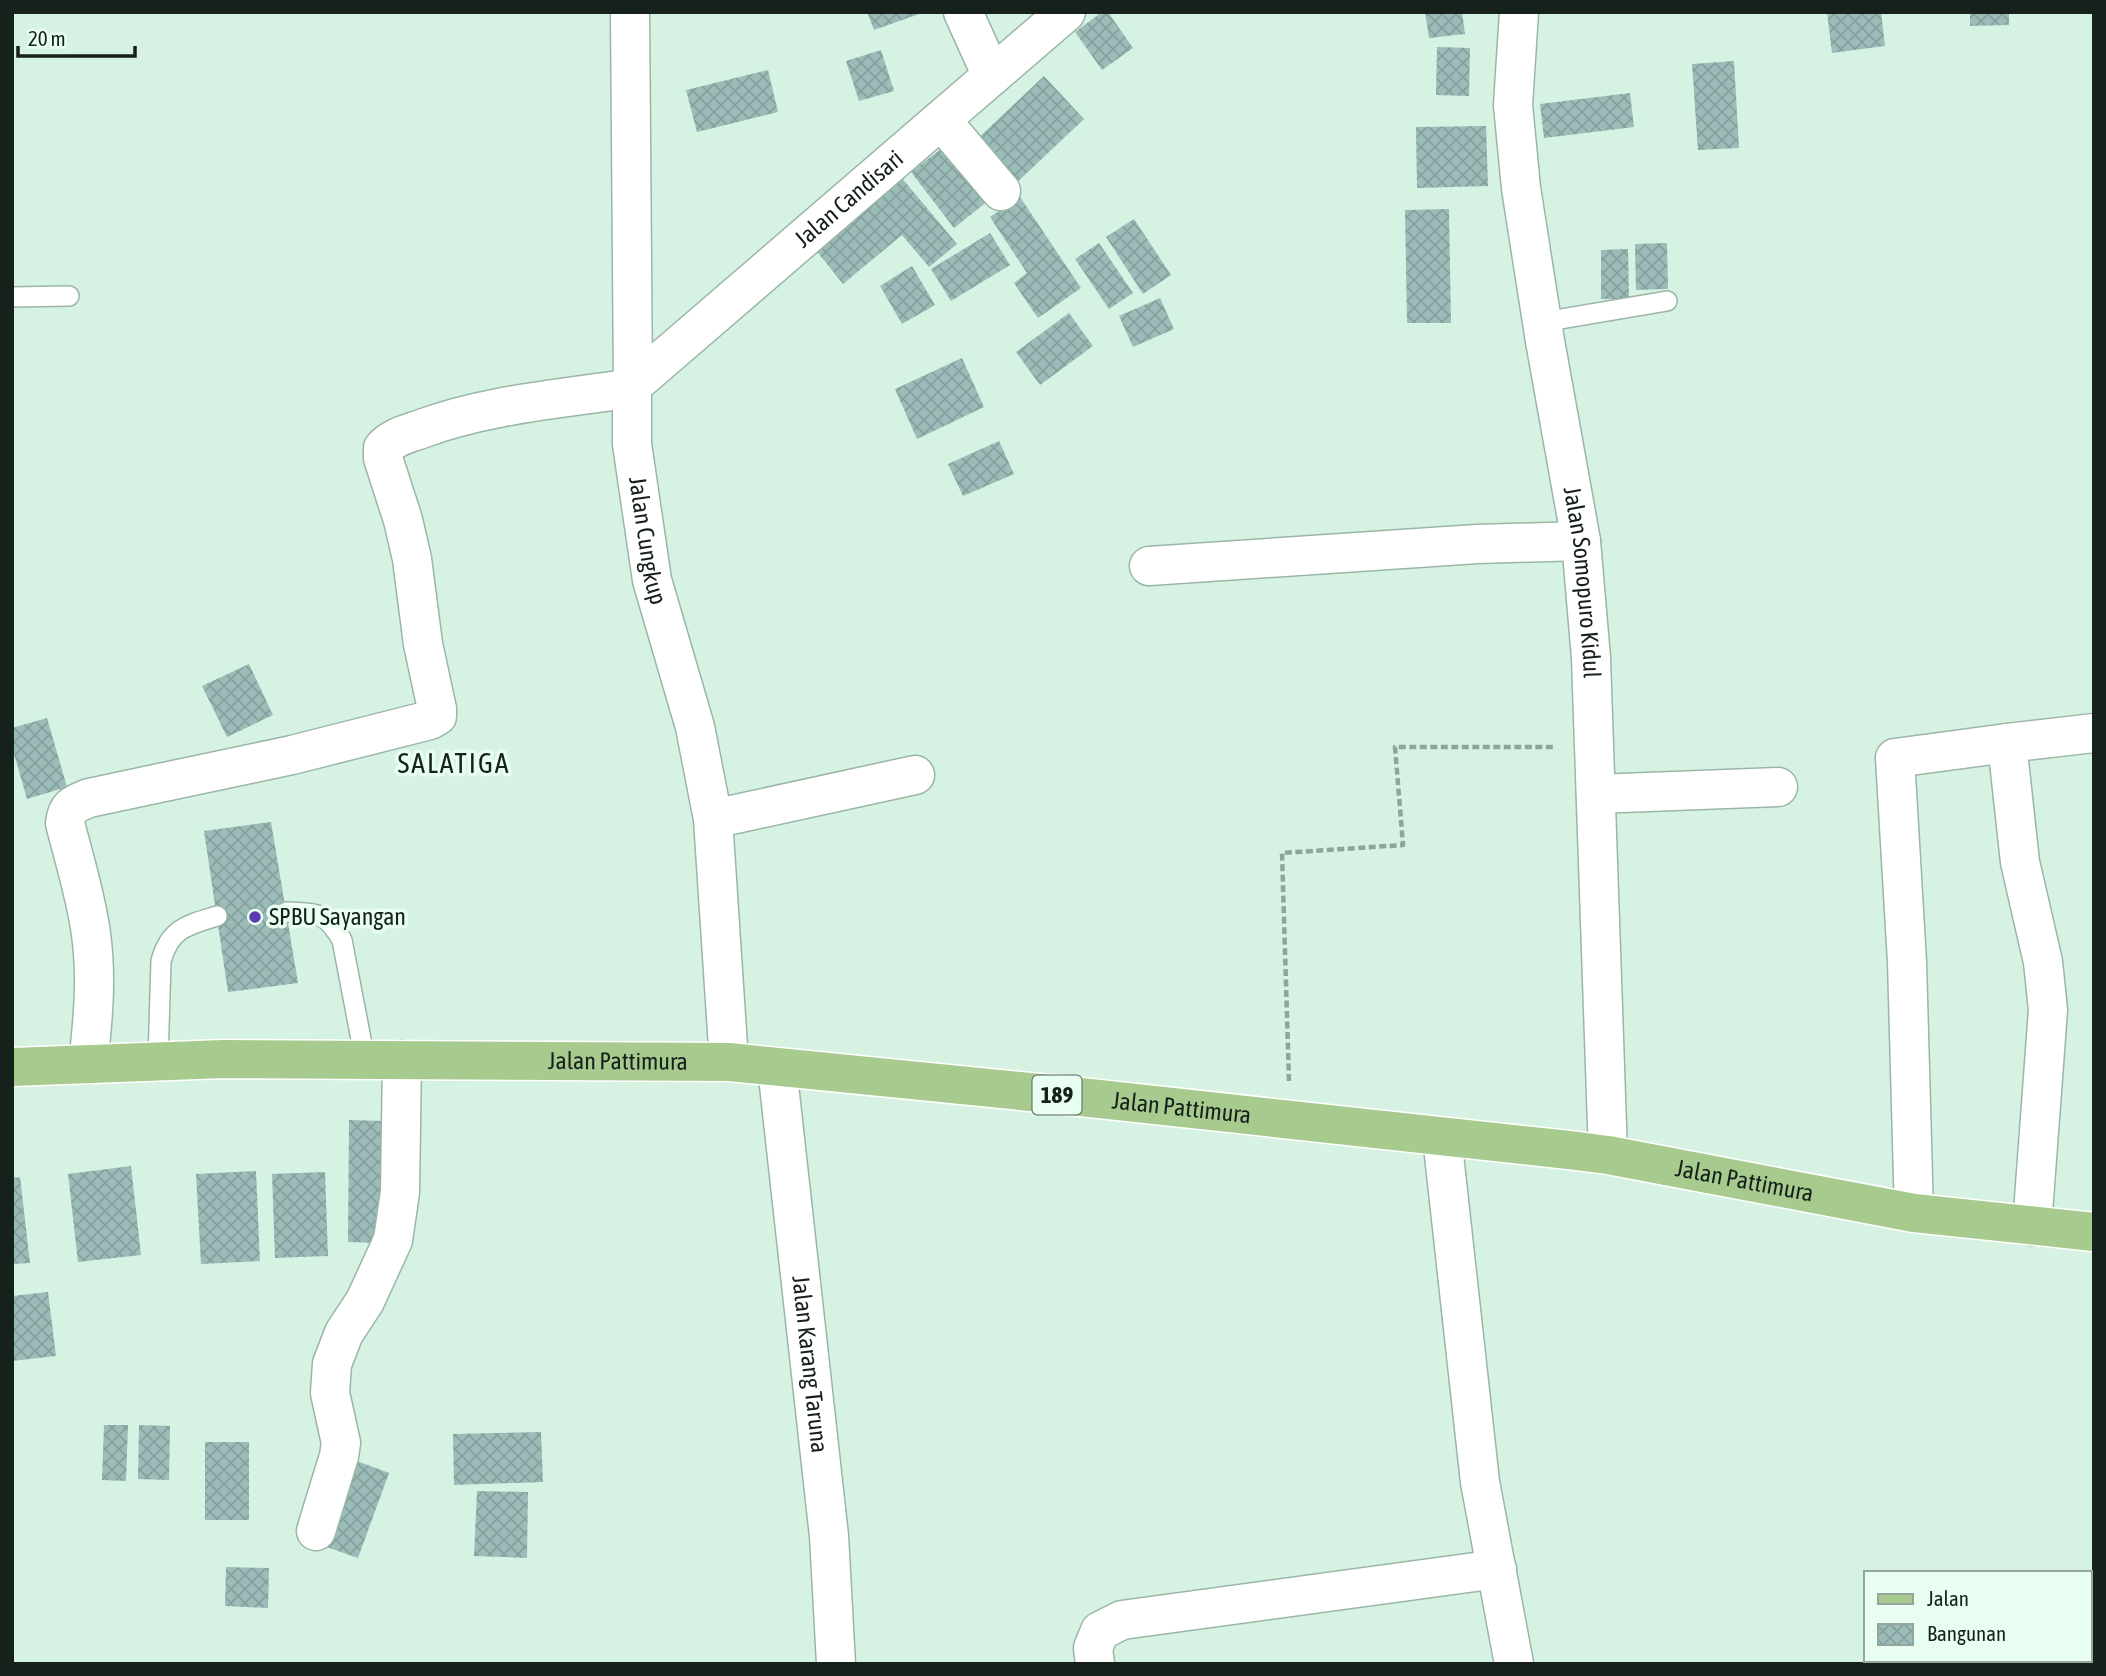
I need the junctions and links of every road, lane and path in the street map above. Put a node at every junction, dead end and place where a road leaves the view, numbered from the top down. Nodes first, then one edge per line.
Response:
1 (630, 12) edge
2 (963, 12) edge
3 (1066, 12) edge
4 (1519, 12) edge
5 (992, 76) junction
6 (941, 120) junction
7 (1001, 191) dead end
8 (69, 296) dead end
9 (12, 297) edge
10 (1667, 300) dead end
11 (1542, 322) junction
12 (632, 387) junction
13 (1581, 541) junction
14 (1149, 566) dead end
15 (2094, 733) edge
16 (2007, 743) junction
17 (1595, 747) junction
18 (915, 775) dead end
19 (1778, 787) dead end
20 (1596, 794) junction
21 (713, 819) junction
22 (286, 912) dead end
23 (217, 916) dead end
24 (158, 1060) junction
25 (384, 1060) junction
26 (729, 1062) junction
27 (89, 1064) junction
28 (777, 1067) junction
29 (12, 1068) edge
30 (1290, 1120) junction
31 (1442, 1137) junction
32 (1608, 1155) junction
33 (1914, 1213) junction
34 (2032, 1226) junction
35 (2094, 1233) edge
36 (316, 1531) dead end
37 (1497, 1569) junction
38 (836, 1664) edge
39 (1095, 1664) edge
40 (1514, 1664) edge

1 - 12 street, Jalan Cungkup
2 - 5 street
3 - 5 street, Jalan Candisari
4 - 11 street, Jalan Somopuro Kidul
5 - 6 street, Jalan Candisari
6 - 7 street
6 - 12 street, Jalan Candisari
8 - 9 lane
10 - 11 lane
11 - 13 street, Jalan Somopuro Kidul
12 - 21 street, Jalan Cungkup
12 - 27 street
13 - 14 street
13 - 17 street, Jalan Somopuro Kidul
15 - 16 street
16 - 33 street
16 - 34 street
17 - 20 street, Jalan Somopuro Kidul
17 - 30 path
18 - 21 street
19 - 20 street
20 - 32 street, Jalan Somopuro Kidul
21 - 26 street, Jalan Cungkup
22 - 25 lane
23 - 24 lane
24 - 25 main road, Jalan Pattimura / 189
24 - 27 main road, Jalan Pattimura / 189
25 - 26 main road, Jalan Pattimura / 189
25 - 36 street
26 - 28 main road, Jalan Pattimura / 189
27 - 29 main road, Jalan Pattimura / 189
28 - 30 main road, Jalan Pattimura / 189
28 - 38 street, Jalan Karang Taruna
30 - 31 main road, Jalan Pattimura / 189
31 - 32 main road, Jalan Pattimura / 189
31 - 37 street
32 - 33 main road, Jalan Pattimura / 189
33 - 34 main road, Jalan Pattimura / 189
34 - 35 main road, Jalan Pattimura / 189
37 - 39 street
37 - 40 street

